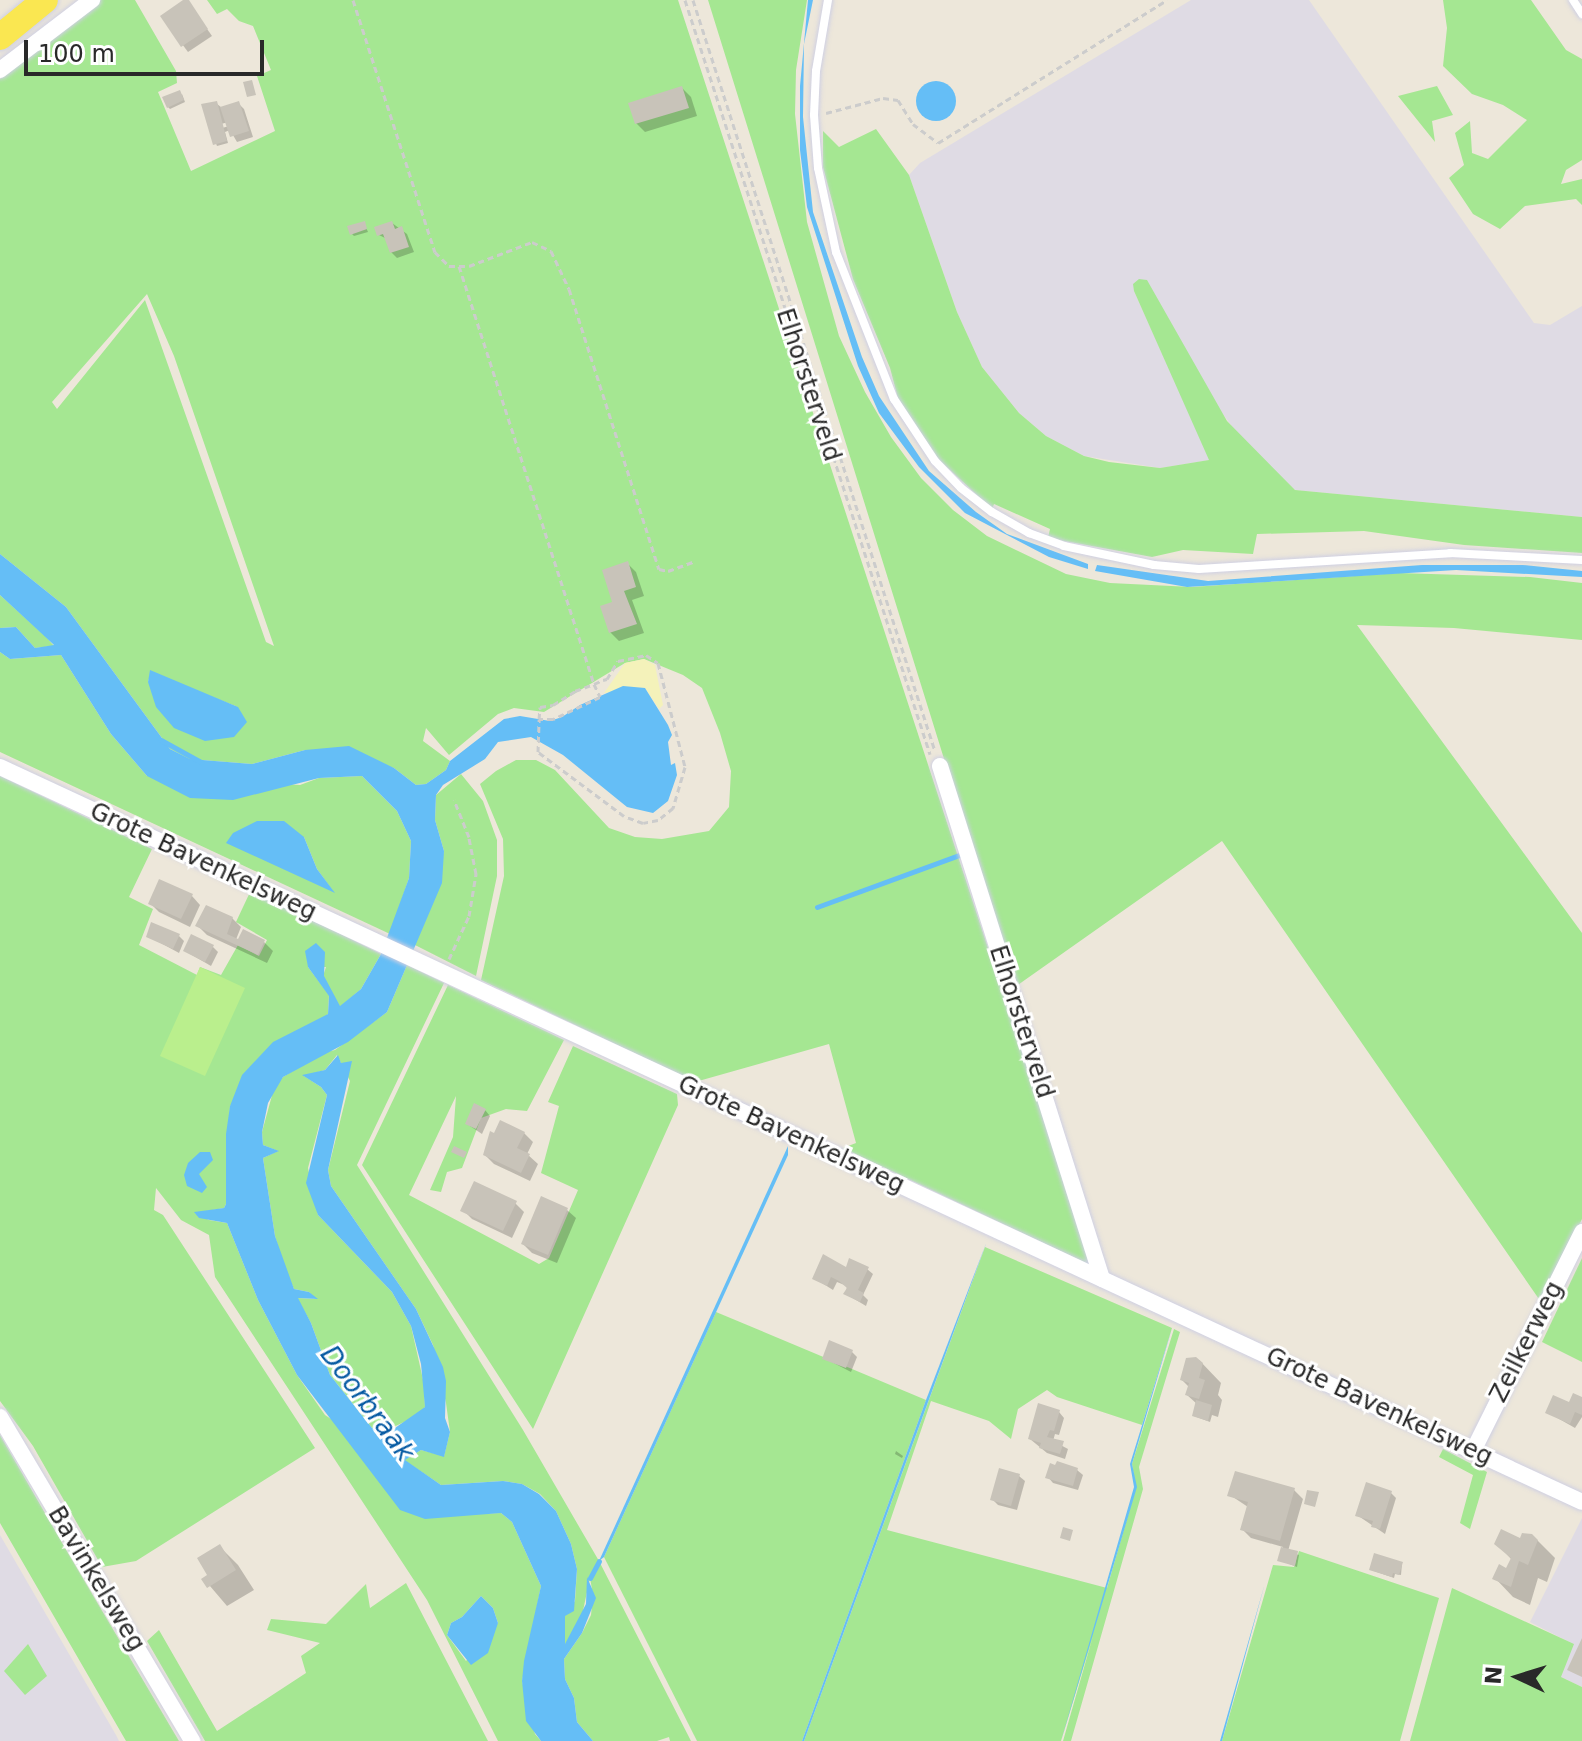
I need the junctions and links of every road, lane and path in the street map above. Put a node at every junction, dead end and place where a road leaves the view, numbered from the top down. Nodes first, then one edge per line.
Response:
1 (45, 0) edge
2 (92, 0) edge
3 (353, 0) edge
4 (685, 0) edge
5 (693, 0) edge
6 (828, 0) edge
7 (1167, 0) edge
8 (1573, 0) edge
9 (1582, 14) edge
10 (0, 37) edge
11 (0, 70) edge
12 (814, 115) junction
13 (459, 266) junction
14 (1582, 560) edge
15 (693, 562) dead end
16 (594, 684) junction
17 (539, 718) junction
18 (940, 766) junction
19 (0, 767) edge
20 (454, 800) dead end
21 (444, 974) junction
22 (1582, 1232) edge
23 (1102, 1279) junction
24 (0, 1417) edge
25 (1473, 1451) junction
26 (1582, 1502) edge
27 (192, 1741) edge

1 - 10 main road
2 - 11 street
3 - 13 path
4 - 18 path, Elhorsterveld
5 - 18 path, Elhorsterveld
6 - 12 lane
7 - 12 path
8 - 9 lane
12 - 14 lane
13 - 15 path
13 - 16 path
16 - 17 path
16 - 17 path
16 - 17 path
18 - 23 street, Elhorsterveld
19 - 21 street, Grote Bavenkelsweg
20 - 21 path
21 - 23 street, Grote Bavenkelsweg
22 - 25 street, Zeilkerweg
23 - 25 street, Grote Bavenkelsweg
24 - 27 street, Bavinkelsweg
25 - 26 street, Grote Bavenkelsweg

